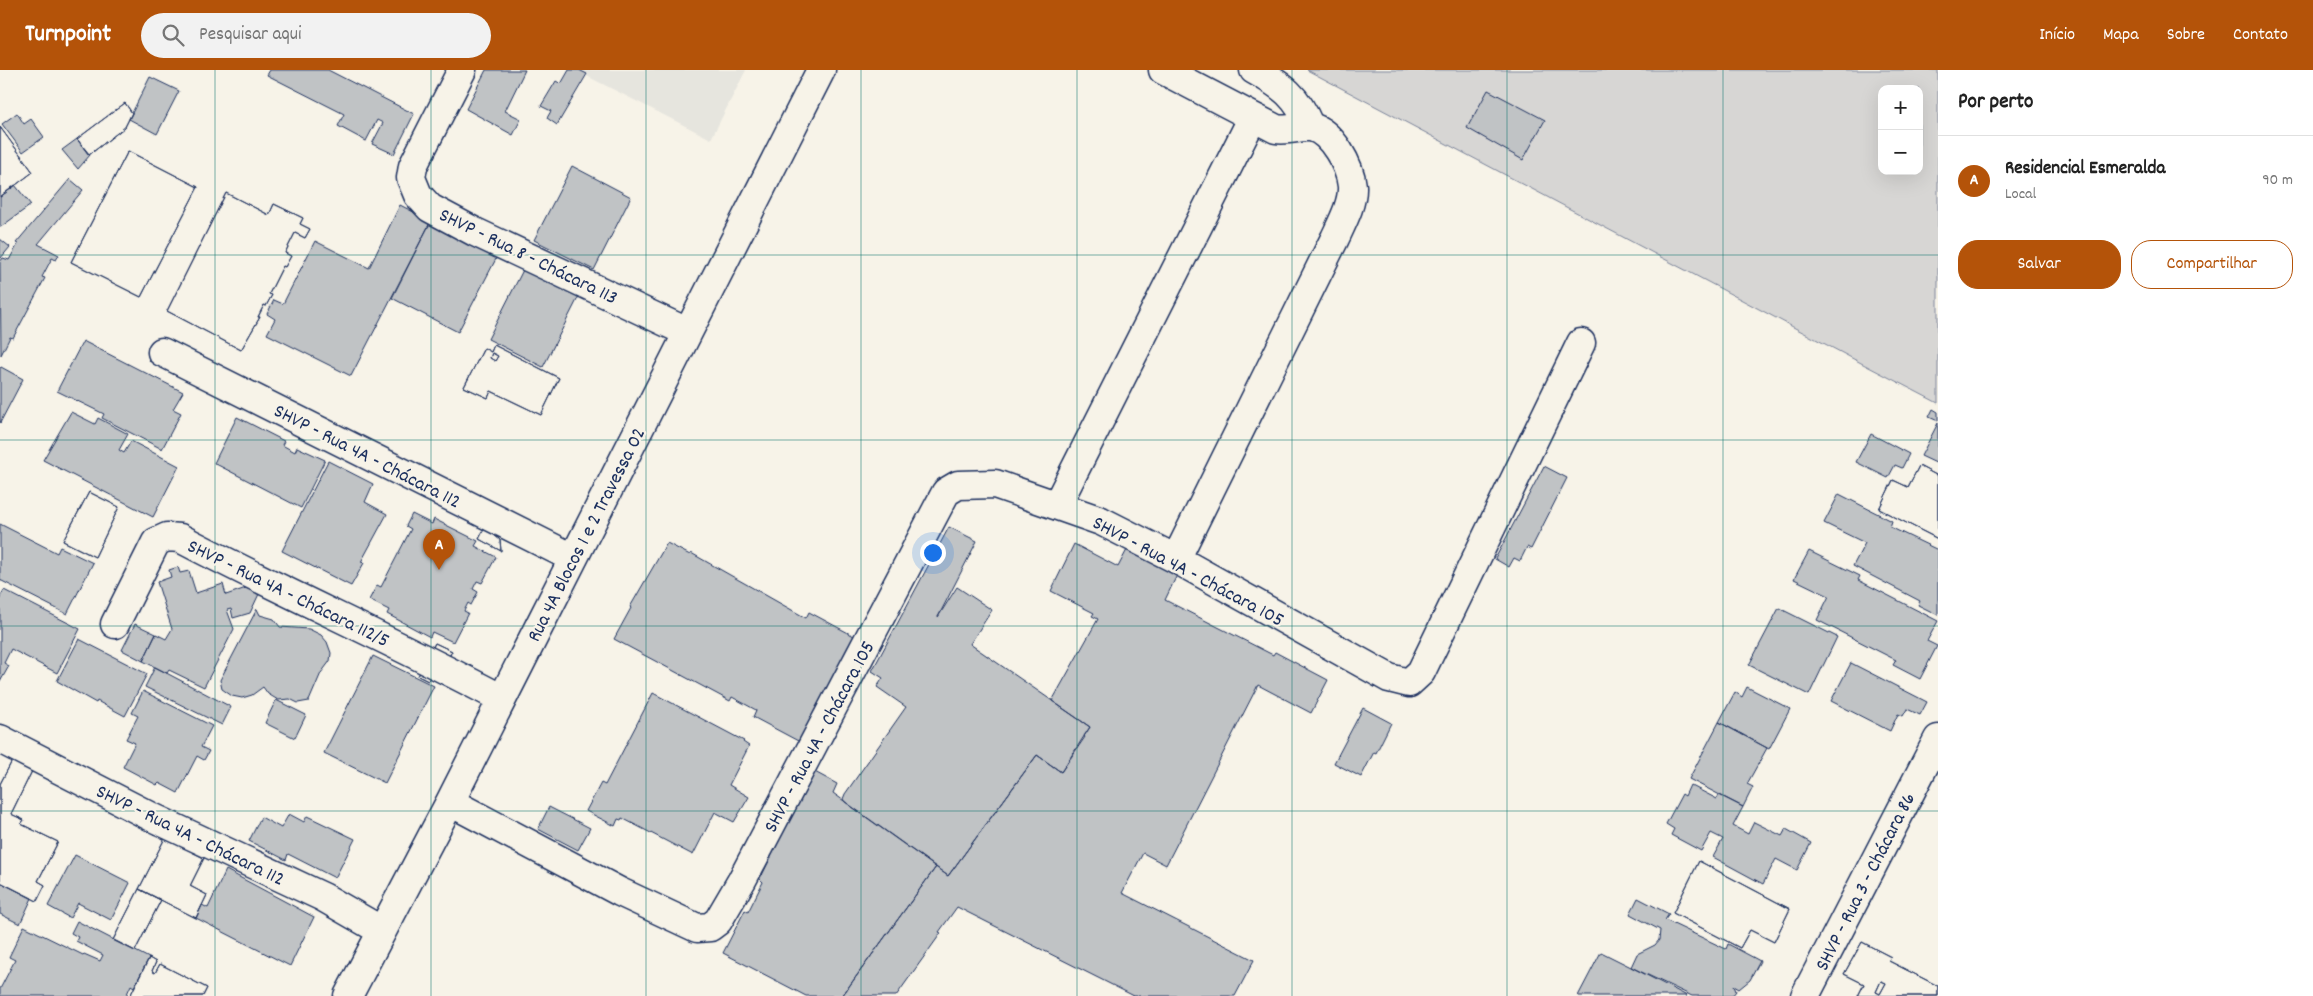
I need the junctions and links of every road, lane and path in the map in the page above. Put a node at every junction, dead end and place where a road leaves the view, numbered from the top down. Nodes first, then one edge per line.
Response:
1 (462, 70) edge
2 (821, 70) edge
3 (1163, 70) edge
4 (1254, 70) edge
5 (1253, 117) junction
6 (1310, 127) junction
7 (687, 332) junction
8 (1582, 343) dead end
9 (162, 352) dead end
10 (1057, 505) junction
11 (573, 558) junction
12 (1176, 559) junction
13 (115, 624) dead end
14 (502, 700) junction
15 (1938, 738) edge
16 (0, 739) edge
17 (450, 802) junction
18 (382, 931) junction
19 (348, 996) edge
20 (1805, 996) edge

1 - 7 street, SHVP - Rua 8 - Chácara 113
2 - 7 street, Rua 4A Blocos 1 e 2 Travessa 02
3 - 5 street
4 - 6 street
5 - 6 street
5 - 10 street
6 - 12 street
7 - 11 street, Rua 4A Blocos 1 e 2 Travessa 02
8 - 12 street, SHVP - Rua 4A - Chácara 105
9 - 11 street, SHVP - Rua 4A - Chácara 112
10 - 12 street, SHVP - Rua 4A - Chácara 105
10 - 17 street, SHVP - Rua 4A - Chácara 105
11 - 14 street, Rua 4A Blocos 1 e 2 Travessa 02
13 - 14 street, SHVP - Rua 4A - Chácara 112/5
14 - 17 street, Rua 4A Blocos 1 e 2 Travessa 02
15 - 20 street, SHVP - Rua 3 - Chácara 86
16 - 18 street, SHVP - Rua 4A - Chácara 112
17 - 18 street, Rua 4A Blocos 1 e 2 Travessa 02
18 - 19 street, Rua 4A Blocos 1 e 2 Travessa 02

